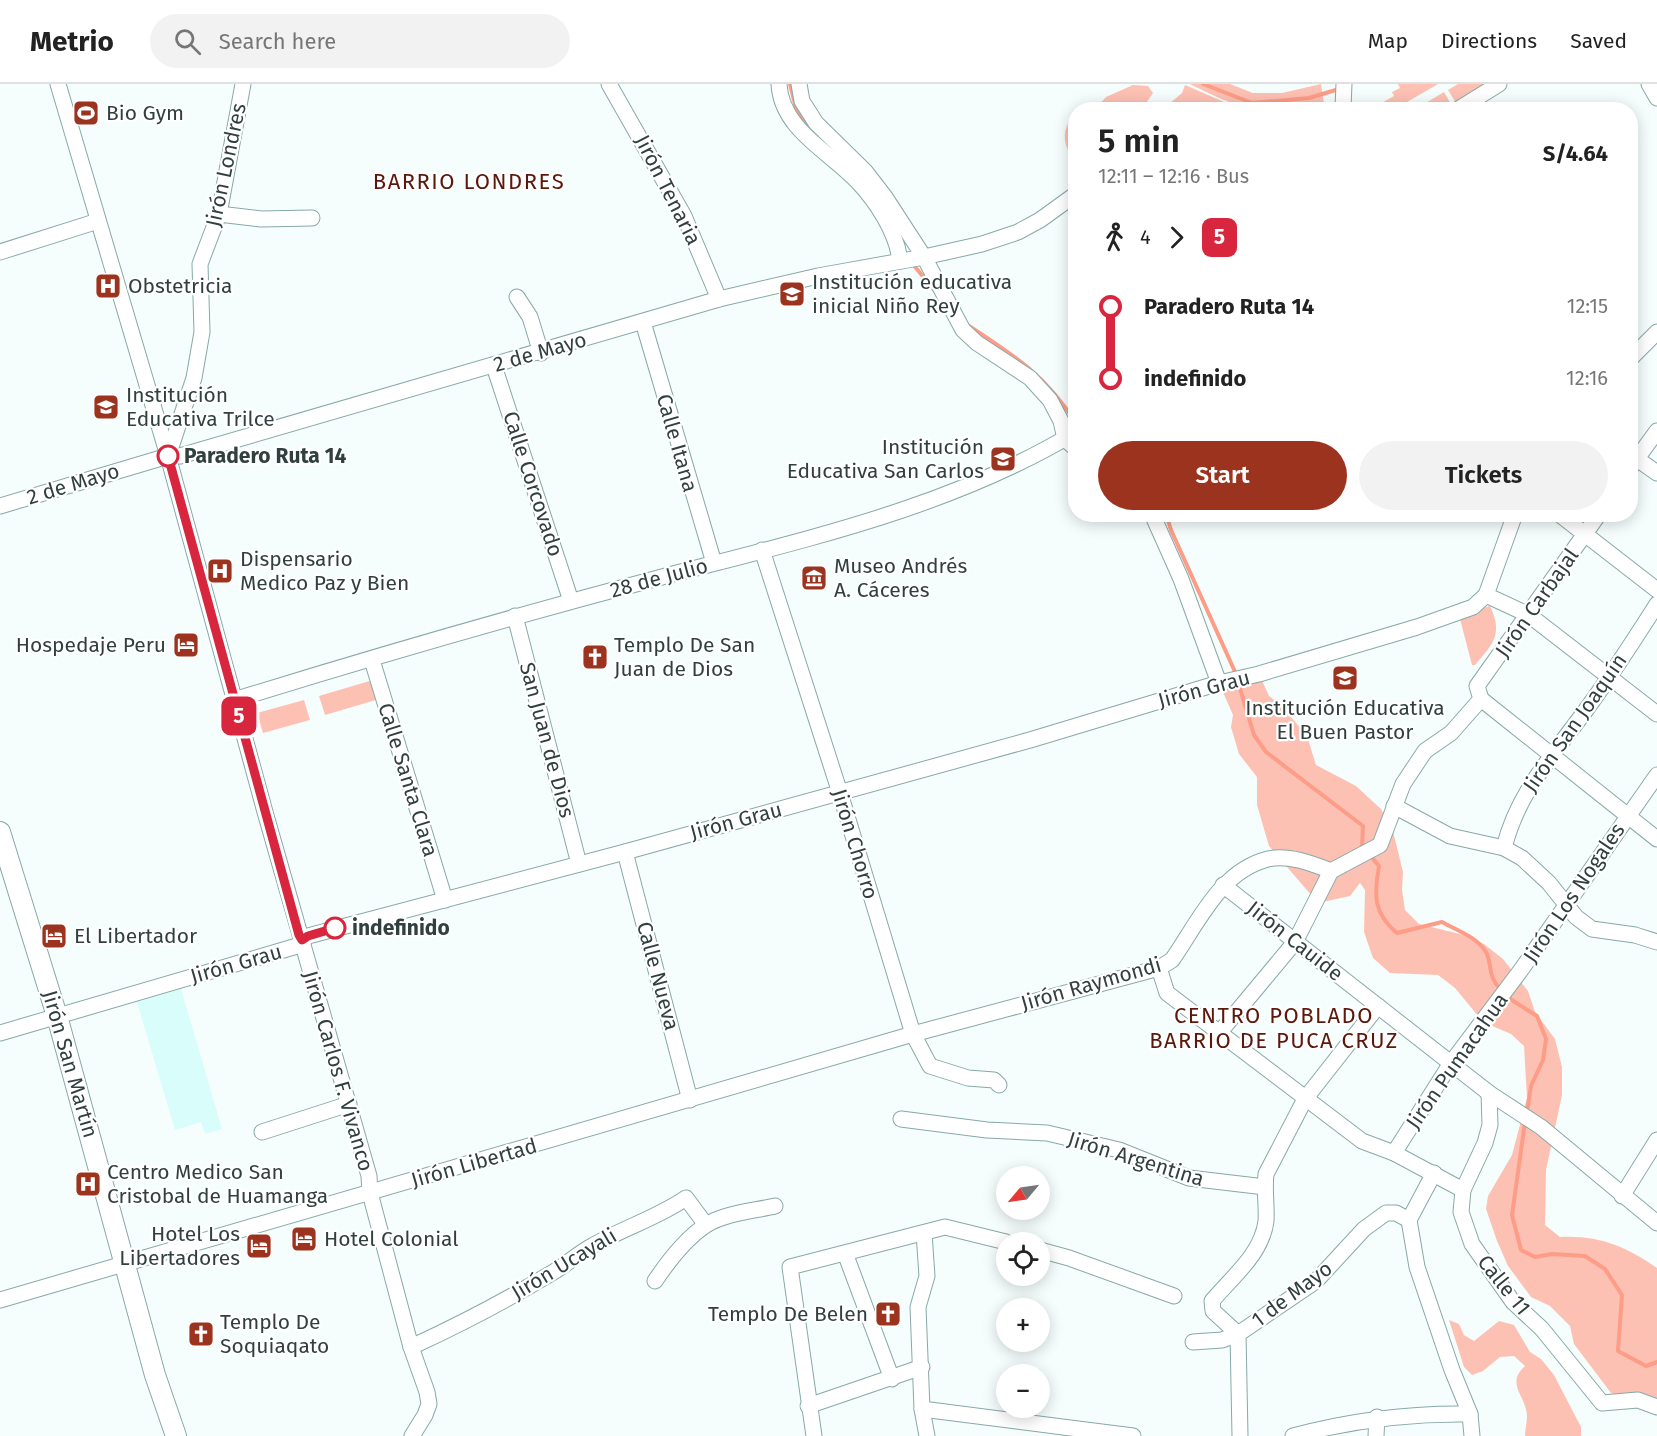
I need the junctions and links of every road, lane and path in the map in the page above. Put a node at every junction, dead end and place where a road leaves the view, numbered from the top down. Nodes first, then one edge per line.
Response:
1 (58, 84) edge
2 (243, 84) edge
3 (609, 84) edge
4 (779, 84) edge
5 (799, 84) edge
6 (1344, 84) edge
7 (1499, 84) edge
8 (1649, 84) edge
9 (1657, 98) edge
10 (1342, 102) edge
11 (1470, 102) edge
12 (1068, 200) edge
13 (219, 214) junction
14 (312, 218) dead end
15 (98, 221) junction
16 (0, 252) edge
17 (911, 259) junction
18 (517, 297) dead end
19 (719, 299) junction
20 (643, 322) junction
21 (1657, 332) edge
22 (1638, 351) edge
23 (541, 353) junction
24 (494, 366) junction
25 (1657, 432) edge
26 (1068, 433) edge
27 (1068, 440) edge
28 (1638, 454) edge
29 (168, 456) junction
30 (1638, 463) edge
31 (1657, 473) edge
32 (0, 506) edge
33 (1156, 522) edge
34 (1512, 522) edge
35 (1570, 522) edge
36 (1594, 522) edge
37 (1586, 534) junction
38 (762, 550) junction
39 (714, 563) junction
40 (1487, 589) junction
41 (1657, 590) edge
42 (571, 601) junction
43 (1657, 604) edge
44 (1529, 615) junction
45 (515, 616) junction
46 (372, 660) junction
47 (1610, 677) junction
48 (1219, 683) junction
49 (1479, 696) junction
50 (234, 700) junction
51 (1657, 714) edge
52 (1553, 756) junction
53 (1657, 775) edge
54 (840, 793) junction
55 (1394, 806) junction
56 (1626, 815) junction
57 (0, 832) edge
58 (1657, 839) edge
59 (1504, 848) junction
60 (626, 852) junction
61 (579, 864) junction
62 (1335, 868) junction
63 (1223, 885) junction
64 (445, 900) junction
65 (1566, 902) junction
66 (302, 940) junction
67 (1296, 942) junction
68 (1657, 942) edge
69 (1159, 968) junction
70 (1521, 970) joint
71 (1378, 1006) junction
72 (57, 1017) junction
73 (1220, 1032) junction
74 (0, 1034) edge
75 (913, 1034) junction
76 (1451, 1063) junction
77 (999, 1085) dead end
78 (1496, 1097) junction
79 (1305, 1099) junction
80 (690, 1100) junction
81 (349, 1104) junction
82 (901, 1119) dead end
83 (261, 1132) dead end
84 (1657, 1140) edge
85 (1394, 1153) junction
86 (1434, 1173) junction
87 (1264, 1187) junction
88 (1463, 1190) junction
89 (370, 1193) junction
90 (1622, 1196) junction
91 (775, 1206) dead end
92 (1408, 1220) junction
93 (1657, 1223) edge
94 (706, 1226) junction
95 (924, 1233) junction
96 (996, 1240) edge
97 (845, 1253) junction
98 (1050, 1253) edge
99 (126, 1263) junction
100 (655, 1281) dead end
101 (1174, 1296) dead end
102 (0, 1300) edge
103 (1238, 1334) junction
104 (1193, 1342) dead end
105 (411, 1347) junction
106 (922, 1367) junction
107 (892, 1379) junction
108 (808, 1406) junction
109 (1657, 1407) edge
110 (922, 1409) junction
111 (1470, 1414) junction
112 (1377, 1417) junction
113 (176, 1436) edge
114 (412, 1436) edge
115 (814, 1436) edge
116 (927, 1436) edge
117 (1133, 1436) edge
118 (1240, 1436) edge
119 (1293, 1436) edge
120 (1376, 1436) edge
121 (1472, 1436) edge

1 - 15 street, Jirón Carlos F. Vivanco
2 - 13 street, Jirón Londres
3 - 19 street, Jirón Tenaria
4 - 17 street
5 - 17 street
6 - 10 street
7 - 11 street
8 - 9 street
12 - 17 street, 2 de Mayo
13 - 14 street
13 - 29 street, Jirón Londres
15 - 16 street
15 - 29 street, Jirón Carlos F. Vivanco
17 - 19 street, 2 de Mayo
17 - 26 street
18 - 23 street
19 - 20 street, 2 de Mayo
20 - 23 street, 2 de Mayo
20 - 39 street, Calle Itana
21 - 22 street
23 - 24 street, 2 de Mayo
24 - 29 street, 2 de Mayo
24 - 42 street, Calle Corcovado
25 - 28 street
27 - 38 street, 28 de Julio
29 - 32 street, 2 de Mayo
29 - 50 street, Jirón Carlos F. Vivanco
30 - 31 street
33 - 48 street
34 - 40 street
35 - 37 street
36 - 37 street, Jirón Carbajal
37 - 41 street
37 - 44 street, Jirón Carbajal
38 - 39 street, 28 de Julio
38 - 54 street, Jirón Chorro
39 - 42 street, 28 de Julio
40 - 44 street
40 - 48 street, Jirón Grau
42 - 45 street, 28 de Julio
43 - 47 street, Jirón San Joaquín
44 - 47 street
44 - 49 street, Jirón Carbajal
45 - 46 street, 28 de Julio
45 - 61 street, San Juan de Dios
46 - 50 street, 28 de Julio
46 - 64 street, Calle Santa Clara
47 - 51 street
47 - 52 street, Jirón San Joaquín
48 - 54 street, Jirón Grau
49 - 52 street
49 - 55 street, Jirón Carbajal
50 - 66 street, Jirón Carlos F. Vivanco
52 - 56 street
52 - 59 street, Jirón San Joaquín
53 - 56 street, Jirón Los Nogales
54 - 60 street, Jirón Grau
54 - 75 street, Jirón Chorro
55 - 59 street
55 - 62 street, Jirón Carbajal
56 - 58 street
56 - 65 street, Jirón Los Nogales
57 - 72 street, Jirón San Martín
59 - 65 street
60 - 61 street, Jirón Grau
60 - 80 street, Calle Nueva
61 - 64 street, Jirón Grau
62 - 63 street, Jirón Raymondi
62 - 67 street
63 - 67 street, Jirón Cauide
63 - 69 street, Jirón Raymondi
64 - 66 street, Jirón Grau
65 - 68 street
65 - 70 street, Jirón Los Nogales
66 - 72 street, Jirón Grau
66 - 81 street, Jirón Carlos F. Vivanco
67 - 71 street, Jirón Cauide
67 - 73 street
69 - 73 street
69 - 75 street, Jirón Raymondi
70 - 76 street, Jirón Pumacahua
71 - 76 street, Jirón Cauide
71 - 79 street
72 - 74 street, Jirón Grau
72 - 99 street, Jirón San Martín
73 - 79 street
75 - 77 street, Jirón Chorro
75 - 80 street, Jirón Libertad
76 - 78 street, Jirón Cauide
76 - 85 street, Jirón Pumacahua
78 - 88 street, Calle 11
78 - 90 street, Jirón Cauide
79 - 85 street
79 - 87 street
80 - 89 street, Jirón Libertad
81 - 83 street
81 - 89 street, Jirón Carlos F. Vivanco
82 - 87 street, Jirón Argentina
84 - 90 street
85 - 86 street
86 - 88 street
86 - 92 street
87 - 103 street
88 - 109 street, Calle 11
89 - 99 street, Jirón Libertad
89 - 105 street
90 - 93 street, Jirón Cauide
91 - 94 street
92 - 103 street, 1 de Mayo
92 - 111 street
94 - 100 street
94 - 105 street, Jirón Ucayali
95 - 96 street
95 - 97 street
95 - 106 street
97 - 107 street
97 - 108 street
98 - 101 street
99 - 102 street, Jirón Libertad
99 - 113 street, Jirón San Martín
103 - 104 street, 1 de Mayo
103 - 118 street
105 - 114 street
106 - 107 street
106 - 110 street
107 - 108 street
108 - 115 street
110 - 116 street
110 - 117 street
111 - 112 street
111 - 121 street
112 - 119 street
112 - 120 street

